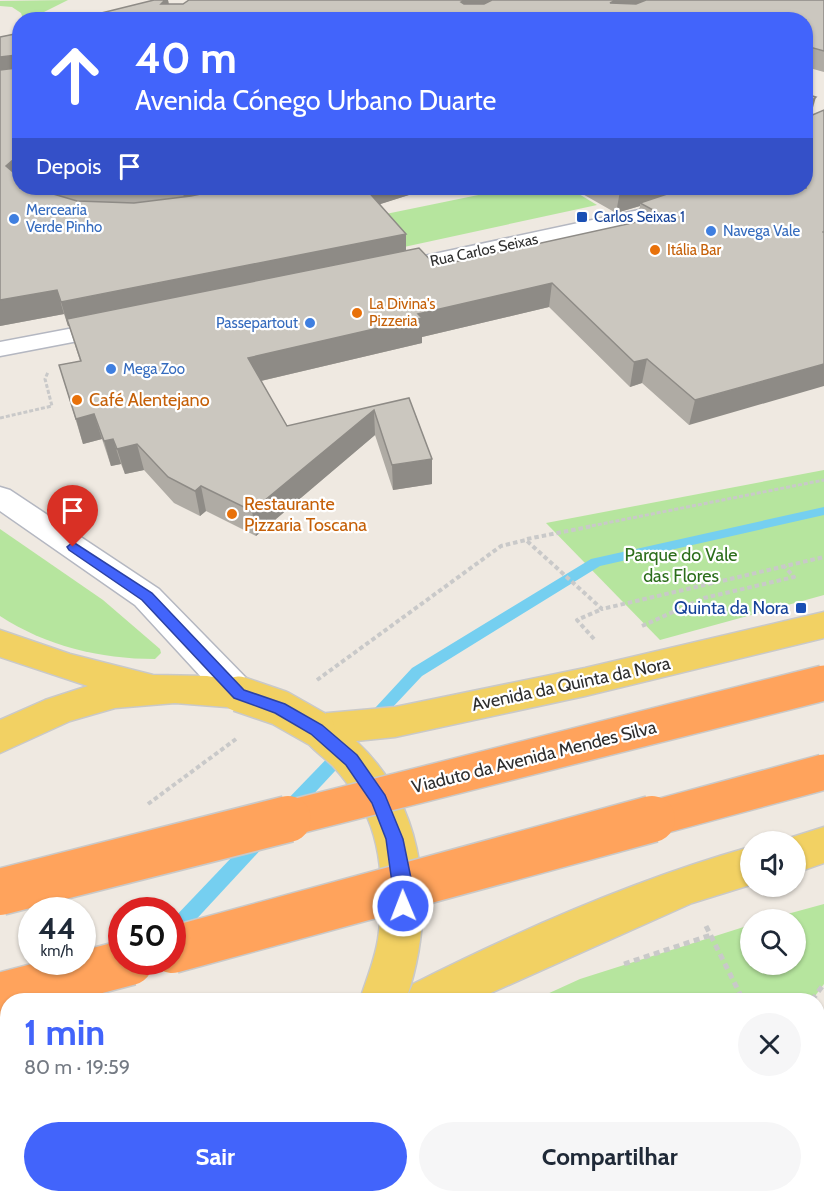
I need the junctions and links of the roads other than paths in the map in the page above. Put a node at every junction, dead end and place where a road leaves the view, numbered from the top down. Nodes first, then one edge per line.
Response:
1 (698, 195) edge
2 (362, 276) edge
3 (143, 321) edge
4 (4, 351) edge
5 (0, 497) edge
6 (824, 626) edge
7 (0, 643) edge
8 (824, 683) edge
9 (153, 688) junction
10 (239, 694) junction
11 (317, 729) junction
12 (0, 738) edge
13 (824, 772) edge
14 (824, 845) edge
15 (806, 851) edge
16 (740, 869) edge
17 (0, 892) edge
18 (186, 946) edge
19 (108, 968) edge
20 (11, 993) edge
21 (386, 993) edge
22 (442, 993) edge

1 - 2 street, Rua Carlos Seixas
3 - 4 street
5 - 10 street
6 - 11 main road, Avenida da Quinta da Nora
7 - 9 main road
8 - 17 highway, Viaduto da Avenida Mendes Silva, bridge
9 - 10 main road
9 - 12 main road
10 - 11 main road, bridge
11 - 21 main road
13 - 18 highway, bridge
14 - 15 main road
16 - 22 main road
19 - 20 highway, bridge

